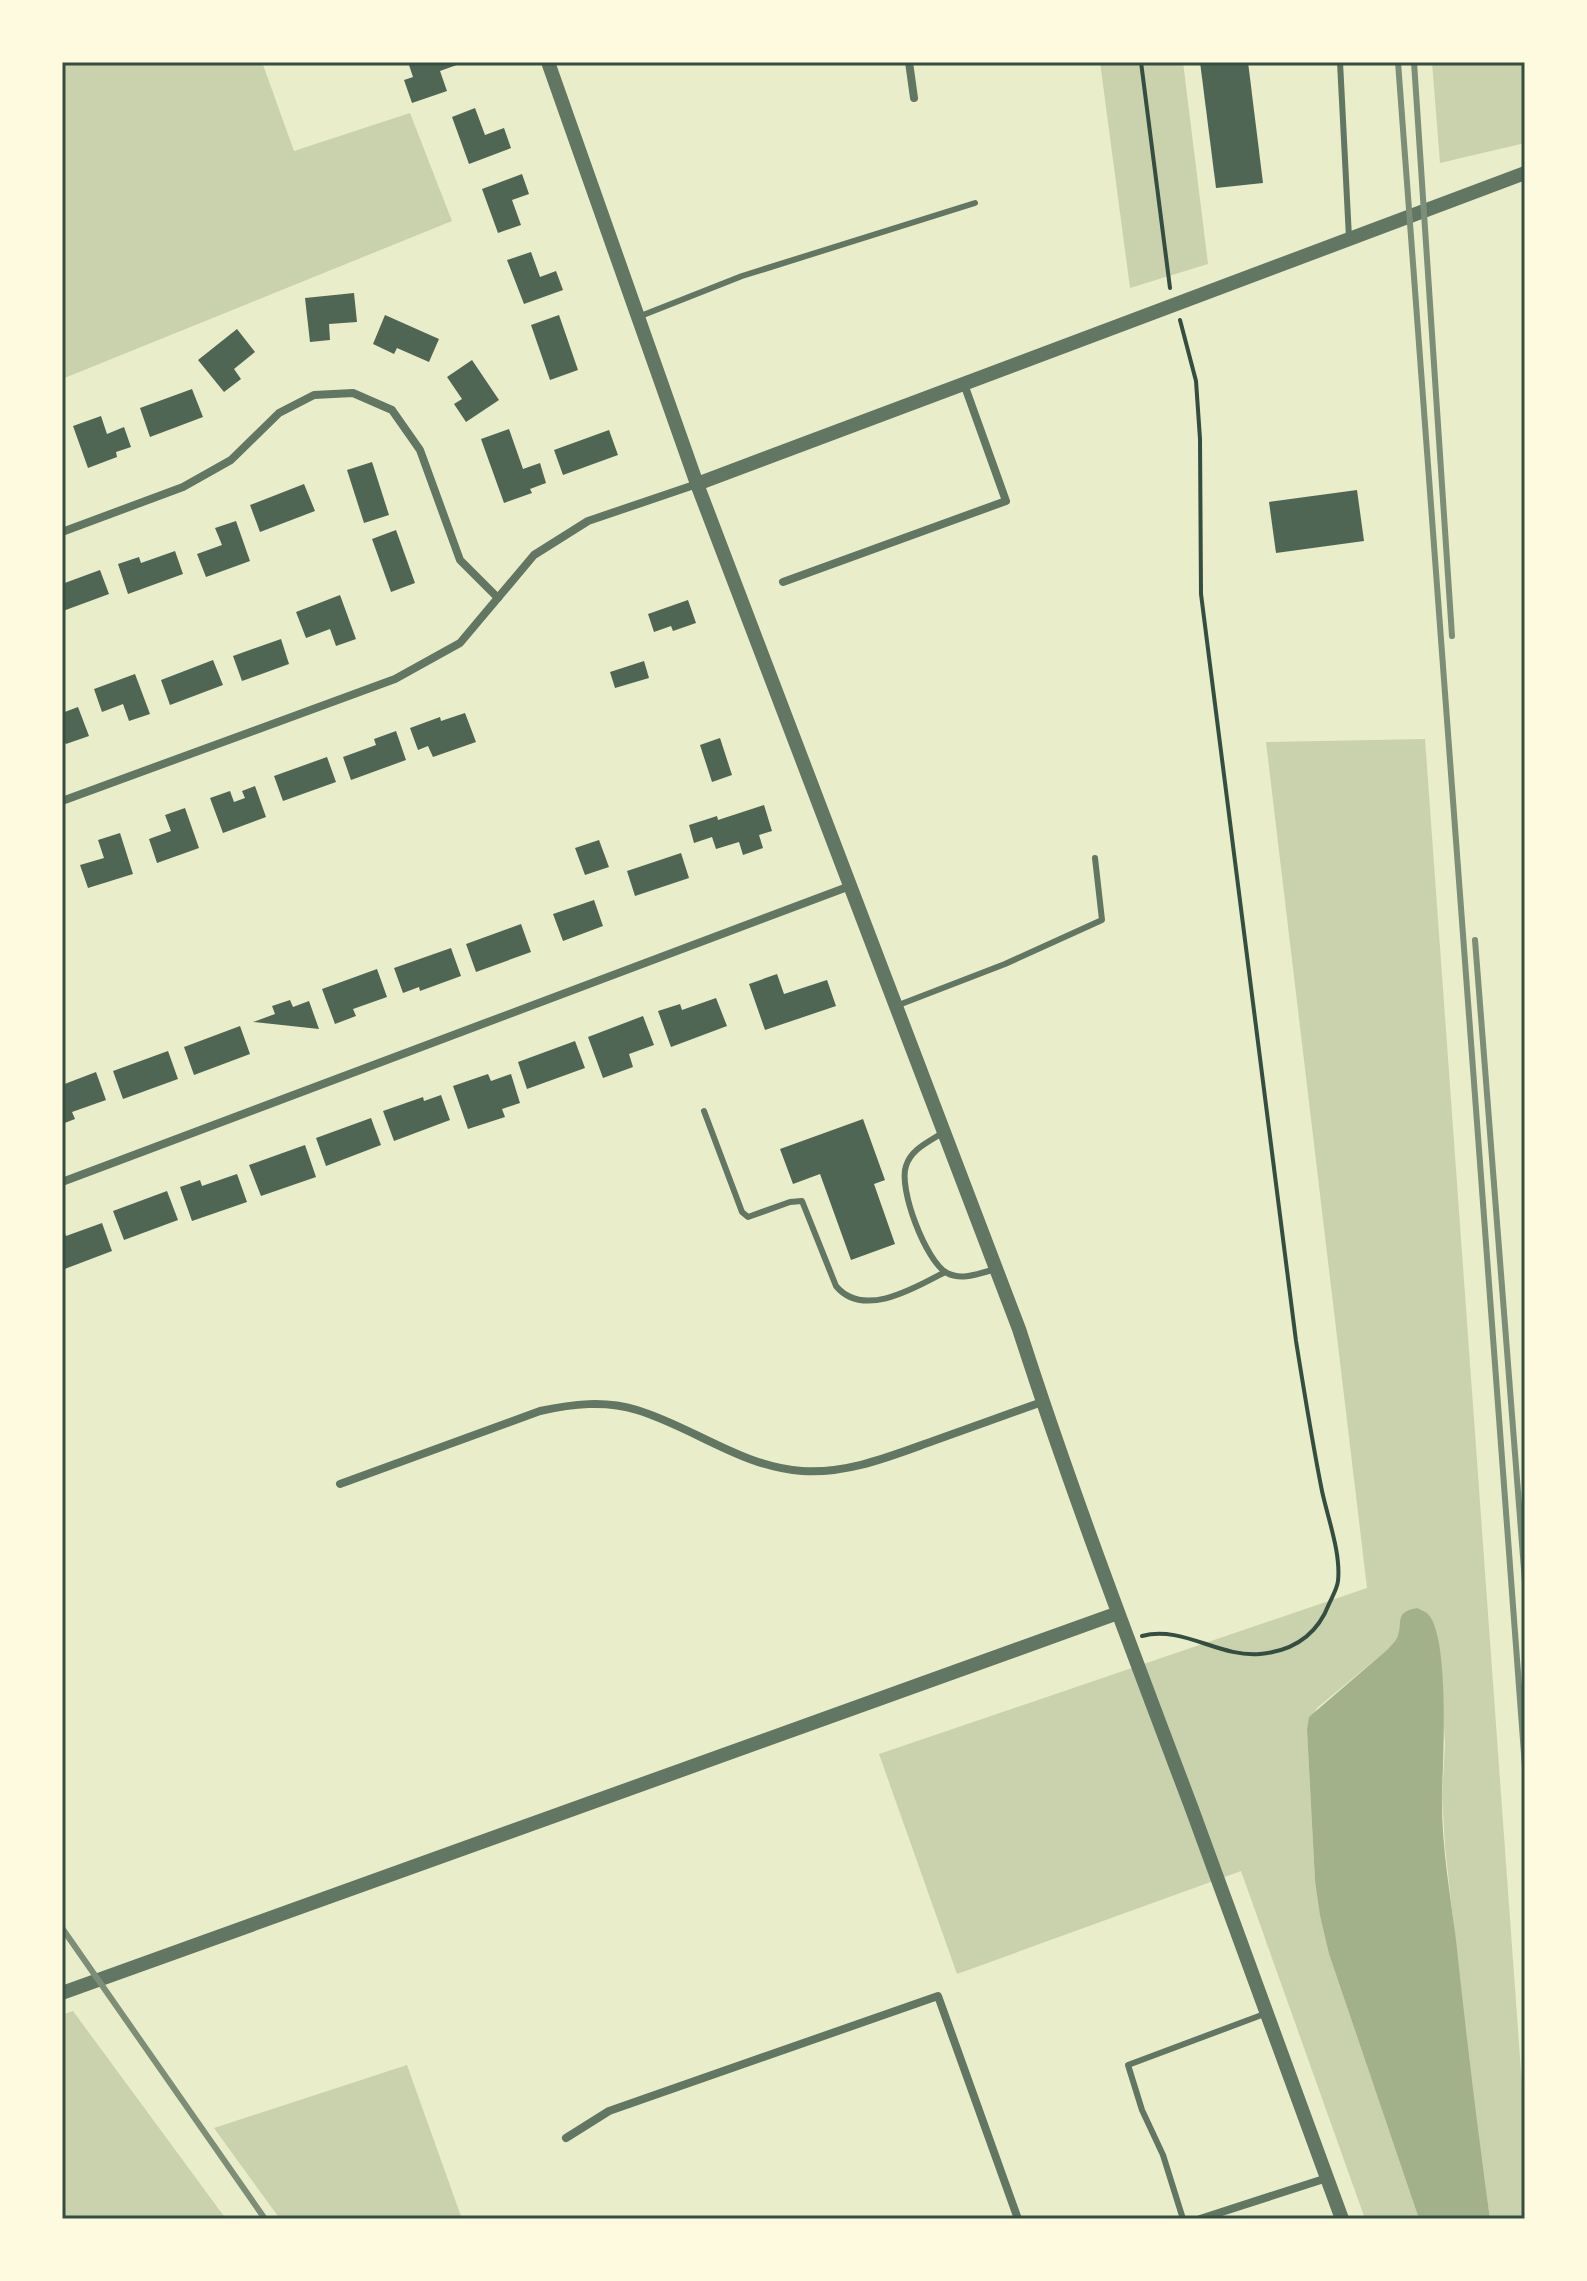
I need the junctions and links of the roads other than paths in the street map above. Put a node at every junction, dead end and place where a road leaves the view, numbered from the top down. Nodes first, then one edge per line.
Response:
1 (548, 62) edge
2 (909, 62) edge
3 (1340, 62) edge
4 (914, 98) dead end
5 (1525, 173) edge
6 (975, 203) dead end
7 (1349, 238) junction
8 (638, 317) junction
9 (964, 384) junction
10 (697, 484) junction
11 (62, 532) edge
12 (783, 582) dead end
13 (498, 598) junction
14 (62, 801) edge
15 (1095, 858) dead end
16 (850, 886) junction
17 (896, 1006) junction
18 (704, 1111) dead end
19 (944, 1132) junction
20 (62, 1182) edge
21 (996, 1269) junction
22 (945, 1272) junction
23 (1042, 1402) junction
24 (340, 1484) dead end
25 (1118, 1613) junction
26 (62, 1993) edge
27 (1268, 2013) junction
28 (566, 2138) dead end
29 (1327, 2178) junction
30 (1018, 2219) edge
31 (1183, 2219) edge
32 (1200, 2219) edge
33 (1342, 2219) edge

1 - 8 street
2 - 4 street
3 - 7 lane
5 - 7 street
6 - 8 lane
7 - 9 street
8 - 10 street
9 - 10 street
9 - 12 street
10 - 13 street
10 - 16 street
11 - 13 street
13 - 14 street
15 - 17 lane
16 - 17 street
16 - 20 street
17 - 19 street
18 - 22 lane
19 - 21 street
19 - 22 lane
21 - 22 lane
21 - 23 street
23 - 24 street
23 - 25 street
25 - 26 street
25 - 27 street
27 - 29 street
27 - 31 lane
28 - 30 street
29 - 32 street
29 - 33 street

